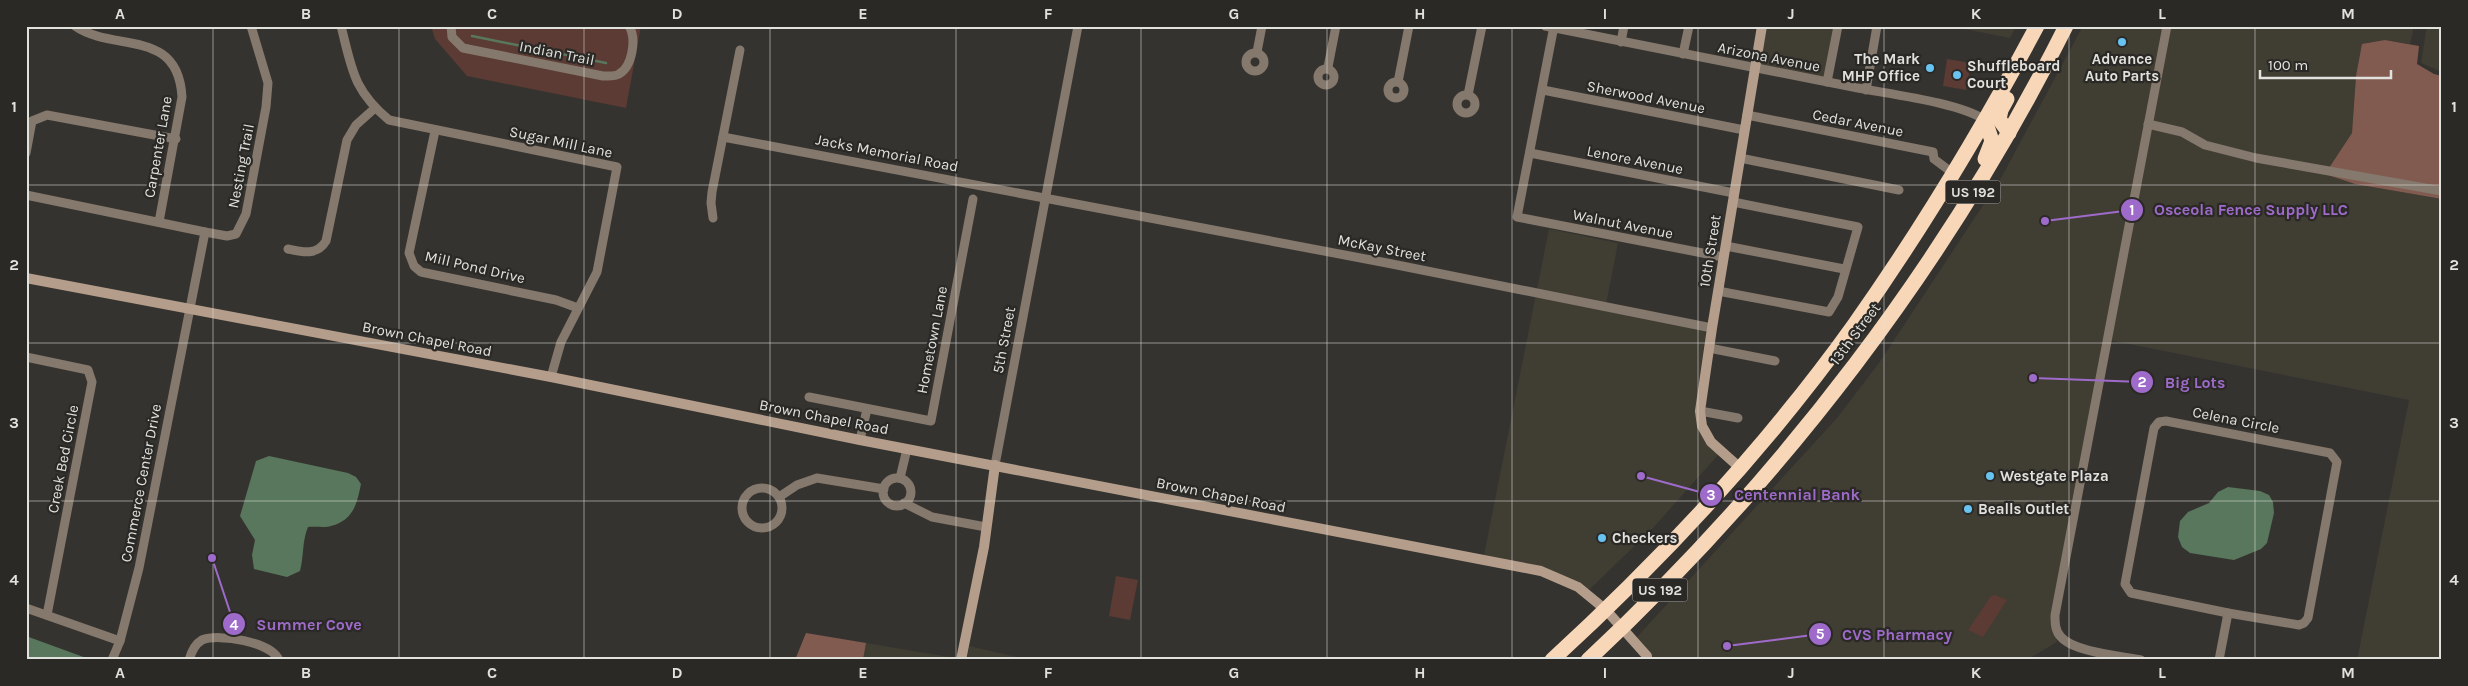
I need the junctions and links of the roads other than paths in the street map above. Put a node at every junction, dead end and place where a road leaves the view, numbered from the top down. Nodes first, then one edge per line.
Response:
1 (75, 26) edge
2 (251, 26) edge
3 (341, 26) edge
4 (451, 26) edge
5 (629, 26) edge
6 (1078, 26) edge
7 (1262, 26) edge
8 (1336, 26) edge
9 (1409, 26) edge
10 (1482, 26) edge
11 (1624, 26) edge
12 (1689, 26) edge
13 (1762, 26) edge
14 (1838, 26) edge
15 (1877, 26) edge
16 (2038, 26) edge
17 (2167, 26) edge
18 (1551, 27) edge
19 (2063, 30) edge
20 (1621, 42) junction
21 (740, 50) dead end
22 (1257, 52) dead end
23 (1683, 54) junction
24 (1328, 67) dead end
25 (1755, 69) junction
26 (1398, 82) dead end
27 (1828, 82) junction
28 (1543, 90) junction
29 (1866, 90) junction
30 (1468, 95) dead end
31 (375, 108) junction
32 (1747, 115) junction
33 (1985, 120) junction
34 (2148, 124) junction
35 (435, 130) junction
36 (1744, 130) junction
37 (2009, 133) junction
38 (723, 136) junction
39 (176, 139) junction
40 (26, 153) edge
41 (1530, 153) junction
42 (1740, 158) junction
43 (1954, 174) junction
44 (1975, 188) junction
45 (1899, 190) dead end
46 (2442, 191) edge
47 (26, 194) edge
48 (1047, 197) junction
49 (1734, 198) junction
50 (973, 199) dead end
51 (713, 218) dead end
52 (159, 222) junction
53 (205, 232) junction
54 (1726, 246) junction
55 (288, 249) dead end
56 (1723, 257) junction
57 (1844, 269) junction
58 (26, 278) edge
59 (1718, 291) junction
60 (578, 308) junction
61 (190, 310) junction
62 (1712, 328) junction
63 (1709, 348) junction
64 (26, 356) edge
65 (1775, 361) dead end
66 (551, 377) junction
67 (810, 397) dead end
68 (867, 409) junction
69 (1700, 411) junction
70 (1738, 418) dead end
71 (860, 440) junction
72 (907, 449) junction
73 (995, 465) junction
74 (1739, 468) junction
75 (900, 478) junction
76 (884, 488) junction
77 (779, 497) junction
78 (904, 504) junction
79 (986, 527) junction
80 (26, 608) edge
81 (1606, 610) junction
82 (2228, 613) junction
83 (47, 615) junction
84 (1623, 627) junction
85 (120, 641) junction
86 (112, 660) edge
87 (189, 660) edge
88 (279, 660) edge
89 (961, 660) edge
90 (1552, 660) edge
91 (1588, 660) edge
92 (1648, 660) edge
93 (2141, 660) edge
94 (2219, 660) edge

1 - 39 street, Carpenter Lane
2 - 53 street, Nesting Trail
3 - 31 street, Sugar Mill Lane
4 - 5 street, Indian Trail
6 - 48 street, 5th Street
7 - 22 street
8 - 24 street
9 - 26 street
10 - 30 street
11 - 20 street
12 - 23 street
13 - 25 street, 10th Street
14 - 27 street
15 - 29 street
16 - 33 highway, 13th Street / US 192
16 - 37 highway
17 - 34 street
18 - 20 street, Arizona Avenue
18 - 28 street
19 - 37 highway, 13th Street / US 192
20 - 23 street, Arizona Avenue
21 - 38 street
23 - 25 street, Arizona Avenue
25 - 27 street, Arizona Avenue
25 - 32 street, 10th Street
27 - 29 street, Arizona Avenue
28 - 36 street, Sherwood Avenue
28 - 41 street
29 - 33 street, Arizona Avenue
31 - 35 street, Sugar Mill Lane
31 - 55 street
32 - 36 street, 10th Street
32 - 43 street, Cedar Avenue
33 - 43 highway, 13th Street / US 192
33 - 44 highway
34 - 46 street
34 - 93 street
35 - 60 street, Mill Pond Drive
35 - 60 street, Sugar Mill Lane
36 - 42 street, 10th Street
37 - 44 highway, 13th Street / US 192
38 - 48 street, Jacks Memorial Road
38 - 51 street
39 - 40 street
39 - 52 street, Carpenter Lane
41 - 49 street, Lenore Avenue
41 - 56 street, Walnut Avenue
42 - 45 street
42 - 49 street, 10th Street
43 - 74 highway, 13th Street / US 192
44 - 84 highway, 13th Street / US 192
47 - 52 street, Nesting Trail
48 - 62 street, McKay Street
48 - 73 street, 5th Street
49 - 54 street, 10th Street
49 - 57 street, Lenore Avenue
50 - 68 street, Hometown Lane
52 - 53 street, Nesting Trail
53 - 61 street
54 - 56 street, 10th Street
54 - 57 street
56 - 59 street, 10th Street
57 - 59 street
58 - 61 street, Brown Chapel Road
59 - 62 street, 10th Street
60 - 66 street, Sugar Mill Lane
61 - 66 street, Brown Chapel Road
61 - 85 street, Commerce Center Drive
62 - 63 street, 10th Street
63 - 65 street
63 - 69 street, 10th Street
64 - 83 street, Creek Bed Circle
66 - 71 street, Brown Chapel Road
67 - 68 street, Hometown Lane
68 - 71 street
69 - 70 street
69 - 74 street, 10th Street
71 - 72 street, Brown Chapel Road
72 - 73 street, Brown Chapel Road
72 - 75 street
73 - 79 street, 5th Street
73 - 81 street, Brown Chapel Road
74 - 81 highway, 13th Street / US 192
75 - 76 street
75 - 78 street
76 - 77 street
76 - 78 street
77 - 77 street
78 - 79 street
79 - 89 street, 5th Street
80 - 83 street
81 - 84 street, Brown Chapel Road
81 - 90 highway, US 192
82 - 82 street, Celena Circle
82 - 94 street
83 - 85 street
84 - 91 highway, US 192
84 - 92 street, Brown Chapel Road
85 - 86 street, Commerce Center Drive
87 - 88 street

